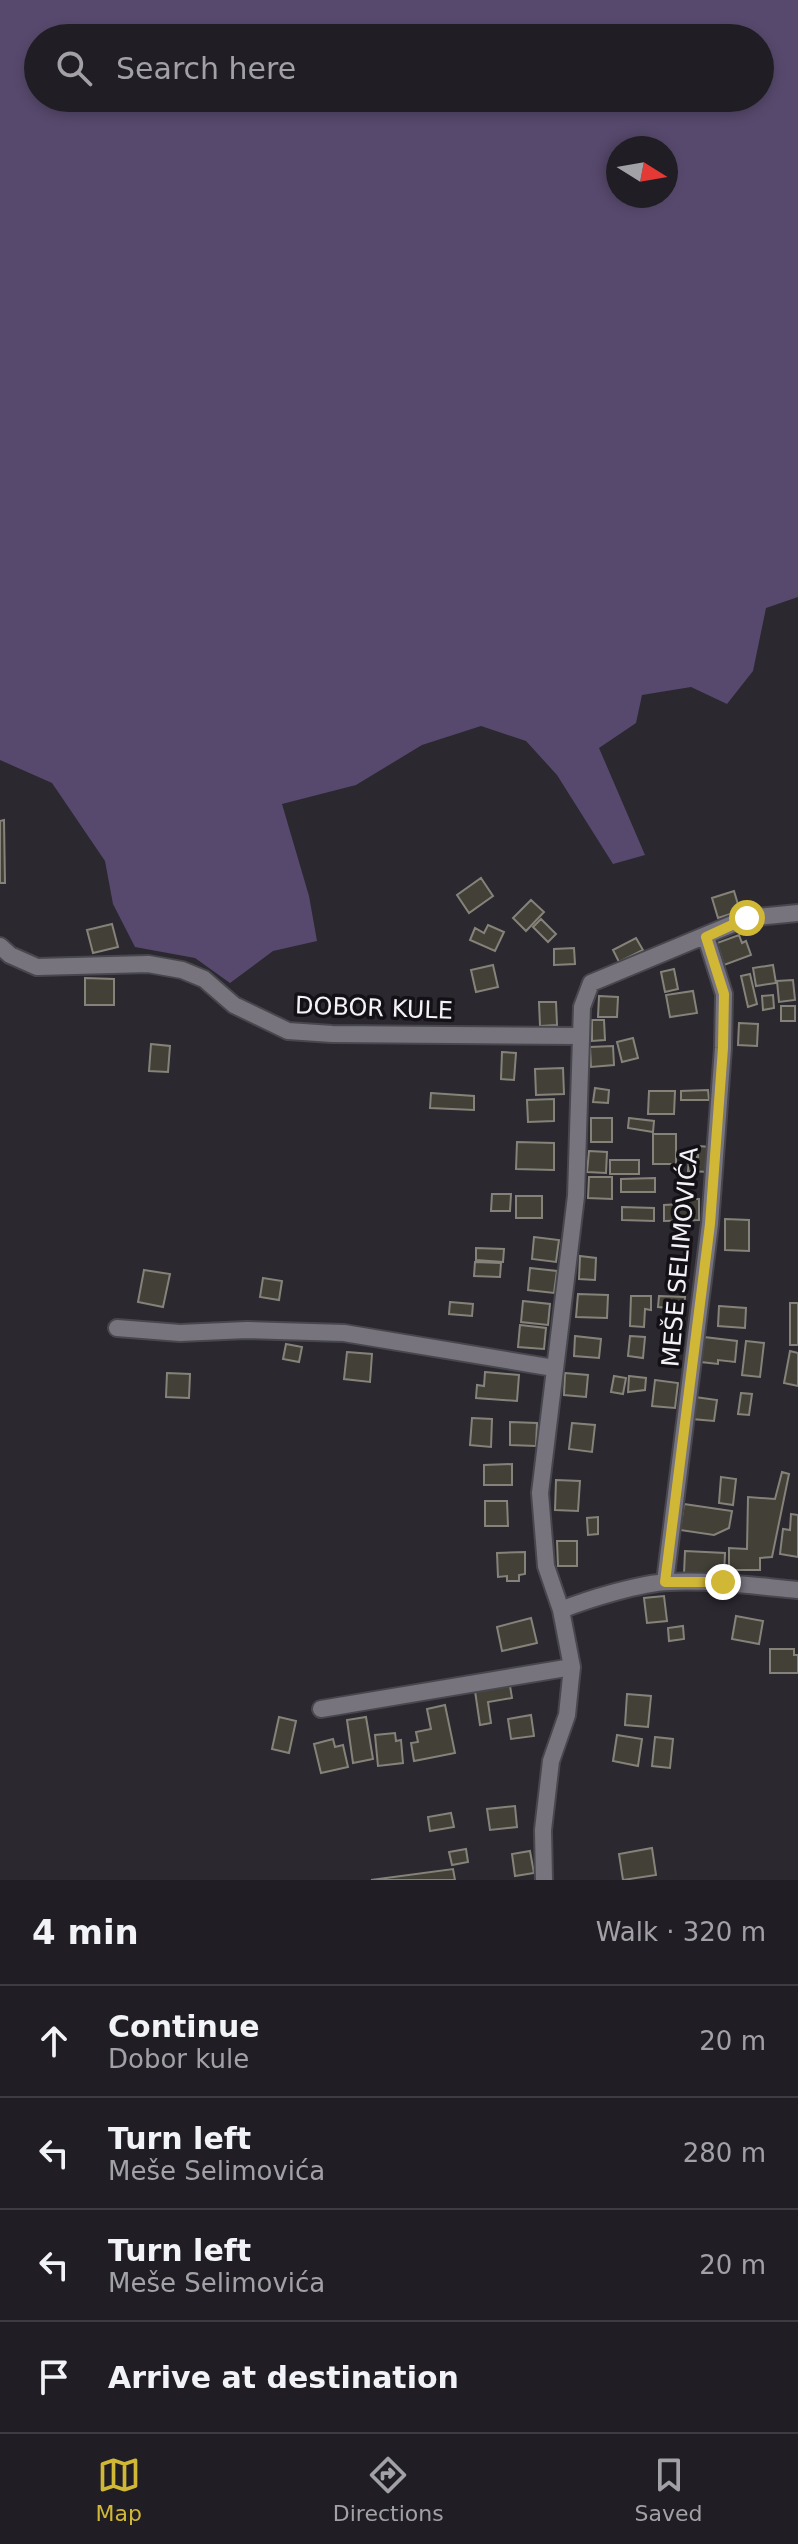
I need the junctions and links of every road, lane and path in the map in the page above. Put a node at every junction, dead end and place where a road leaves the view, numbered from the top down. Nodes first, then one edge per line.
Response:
1 (798, 913) edge
2 (706, 937) junction
3 (0, 946) edge
4 (579, 1036) junction
5 (117, 1328) dead end
6 (554, 1368) junction
7 (665, 1582) junction
8 (798, 1590) edge
9 (561, 1610) junction
10 (572, 1667) junction
11 (321, 1709) dead end
12 (544, 1880) edge

1 - 2 street
2 - 4 street
2 - 7 street, MEŠE SELIMOVIĆA
3 - 4 street, DOBOR KULE
4 - 6 street
5 - 6 street
6 - 9 street
7 - 8 street
7 - 9 street
9 - 10 street
10 - 11 street
10 - 12 street

